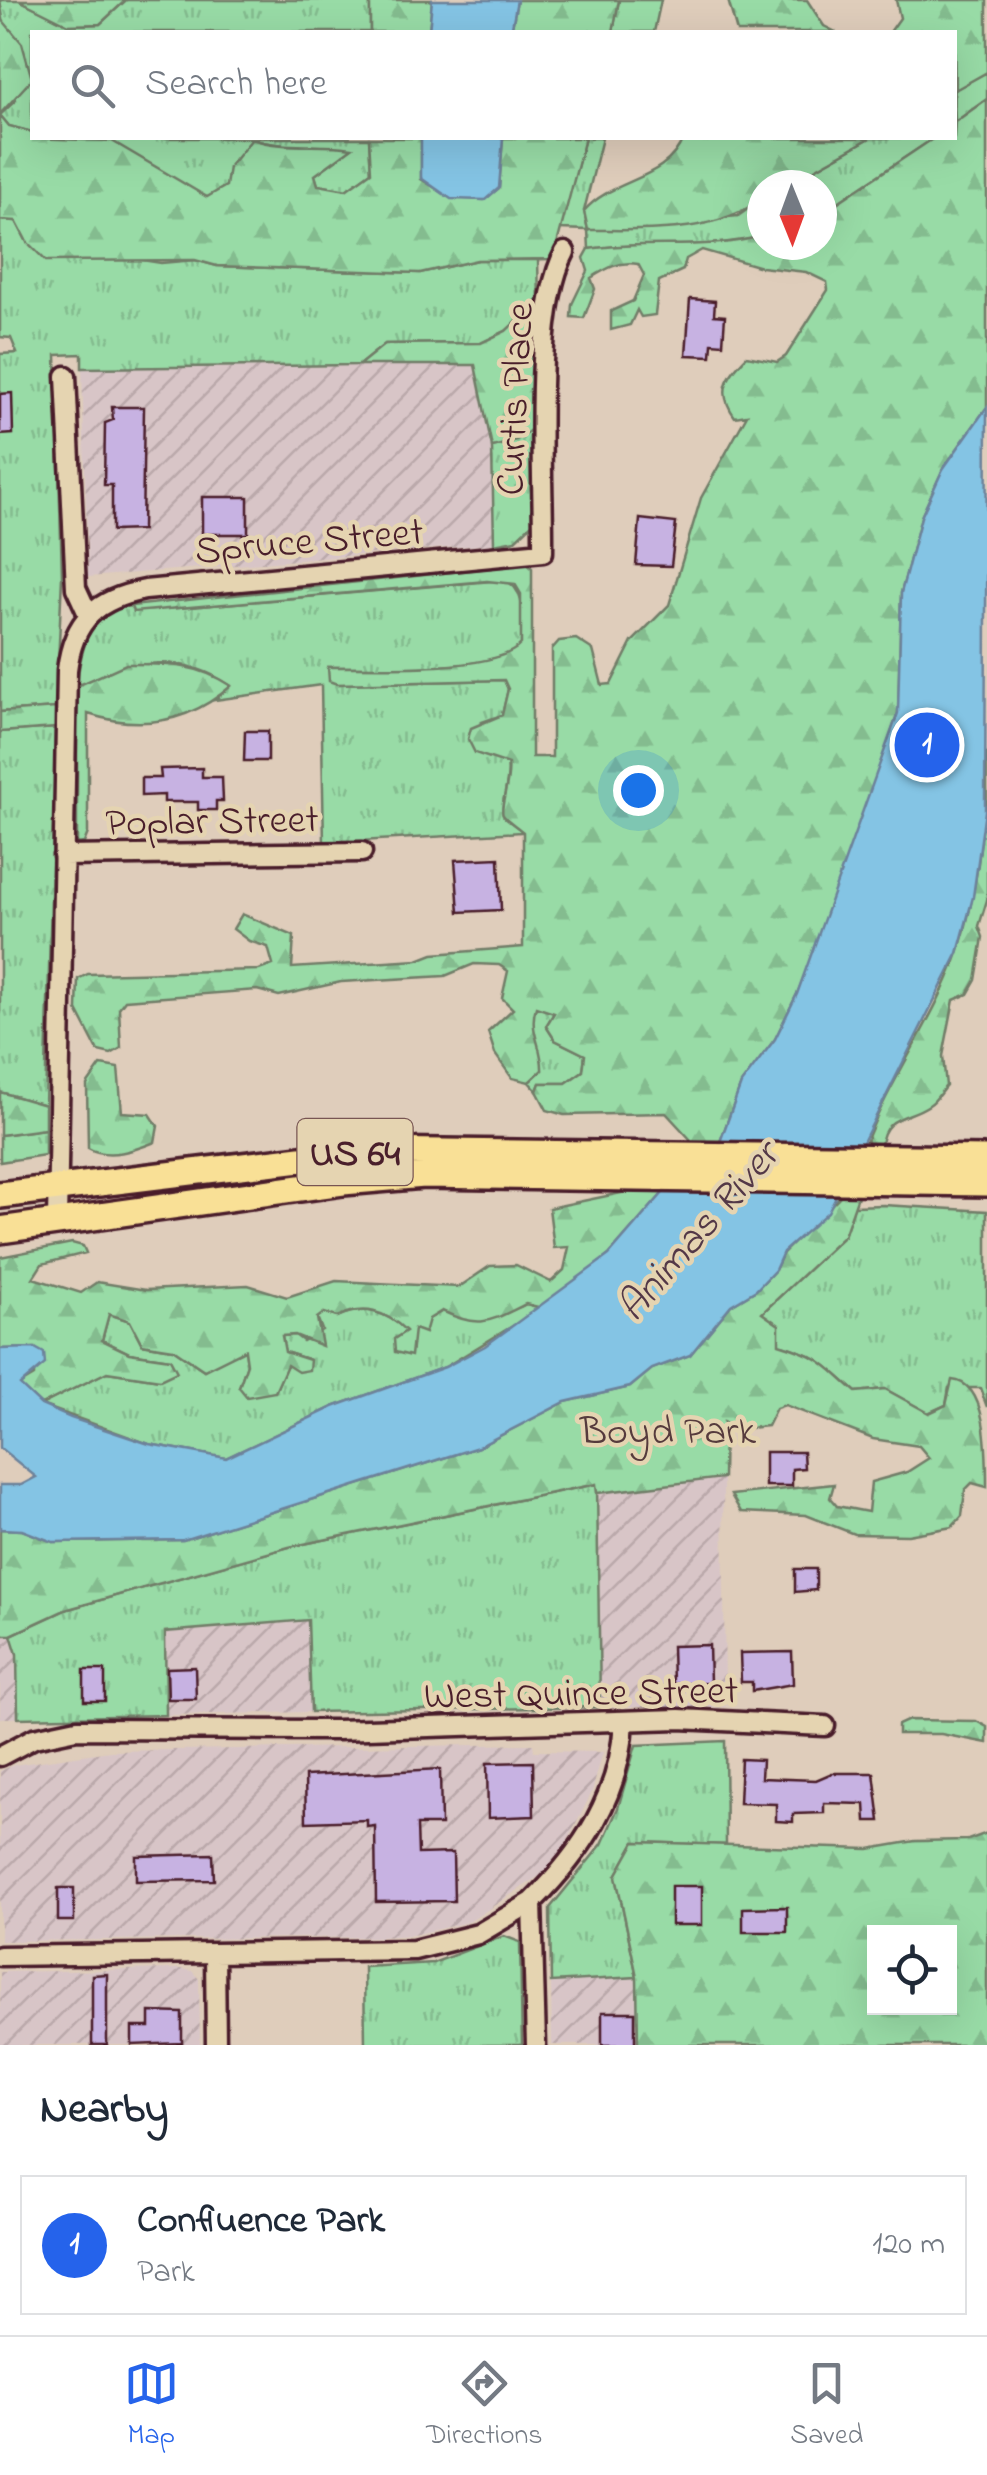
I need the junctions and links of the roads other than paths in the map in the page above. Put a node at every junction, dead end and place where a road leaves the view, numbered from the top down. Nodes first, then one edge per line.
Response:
1 (565, 252) dead end
2 (66, 376) dead end
3 (542, 552) joint
4 (88, 614) junction
5 (362, 852) dead end
6 (62, 856) junction
7 (987, 1160) edge
8 (987, 1183) edge
9 (57, 1188) junction
10 (0, 1196) edge
11 (58, 1222) junction
12 (0, 1230) edge
13 (624, 1722) junction
14 (825, 1726) dead end
15 (0, 1756) edge
16 (532, 1902) junction
17 (215, 1954) junction
18 (0, 1956) edge
19 (216, 2045) edge
20 (536, 2045) edge

1 - 3 street, Curtis Place
2 - 4 street
3 - 4 street, Spruce Street
4 - 6 street
5 - 6 street, Poplar Street
6 - 9 street
7 - 9 highway, US 64
8 - 11 highway, US 64
9 - 10 highway, US 64
9 - 11 street
11 - 12 highway, US 64
13 - 14 street, West Quince Street
13 - 15 street, West Quince Street
13 - 16 street
16 - 17 street
16 - 20 street
17 - 18 street
17 - 19 street

